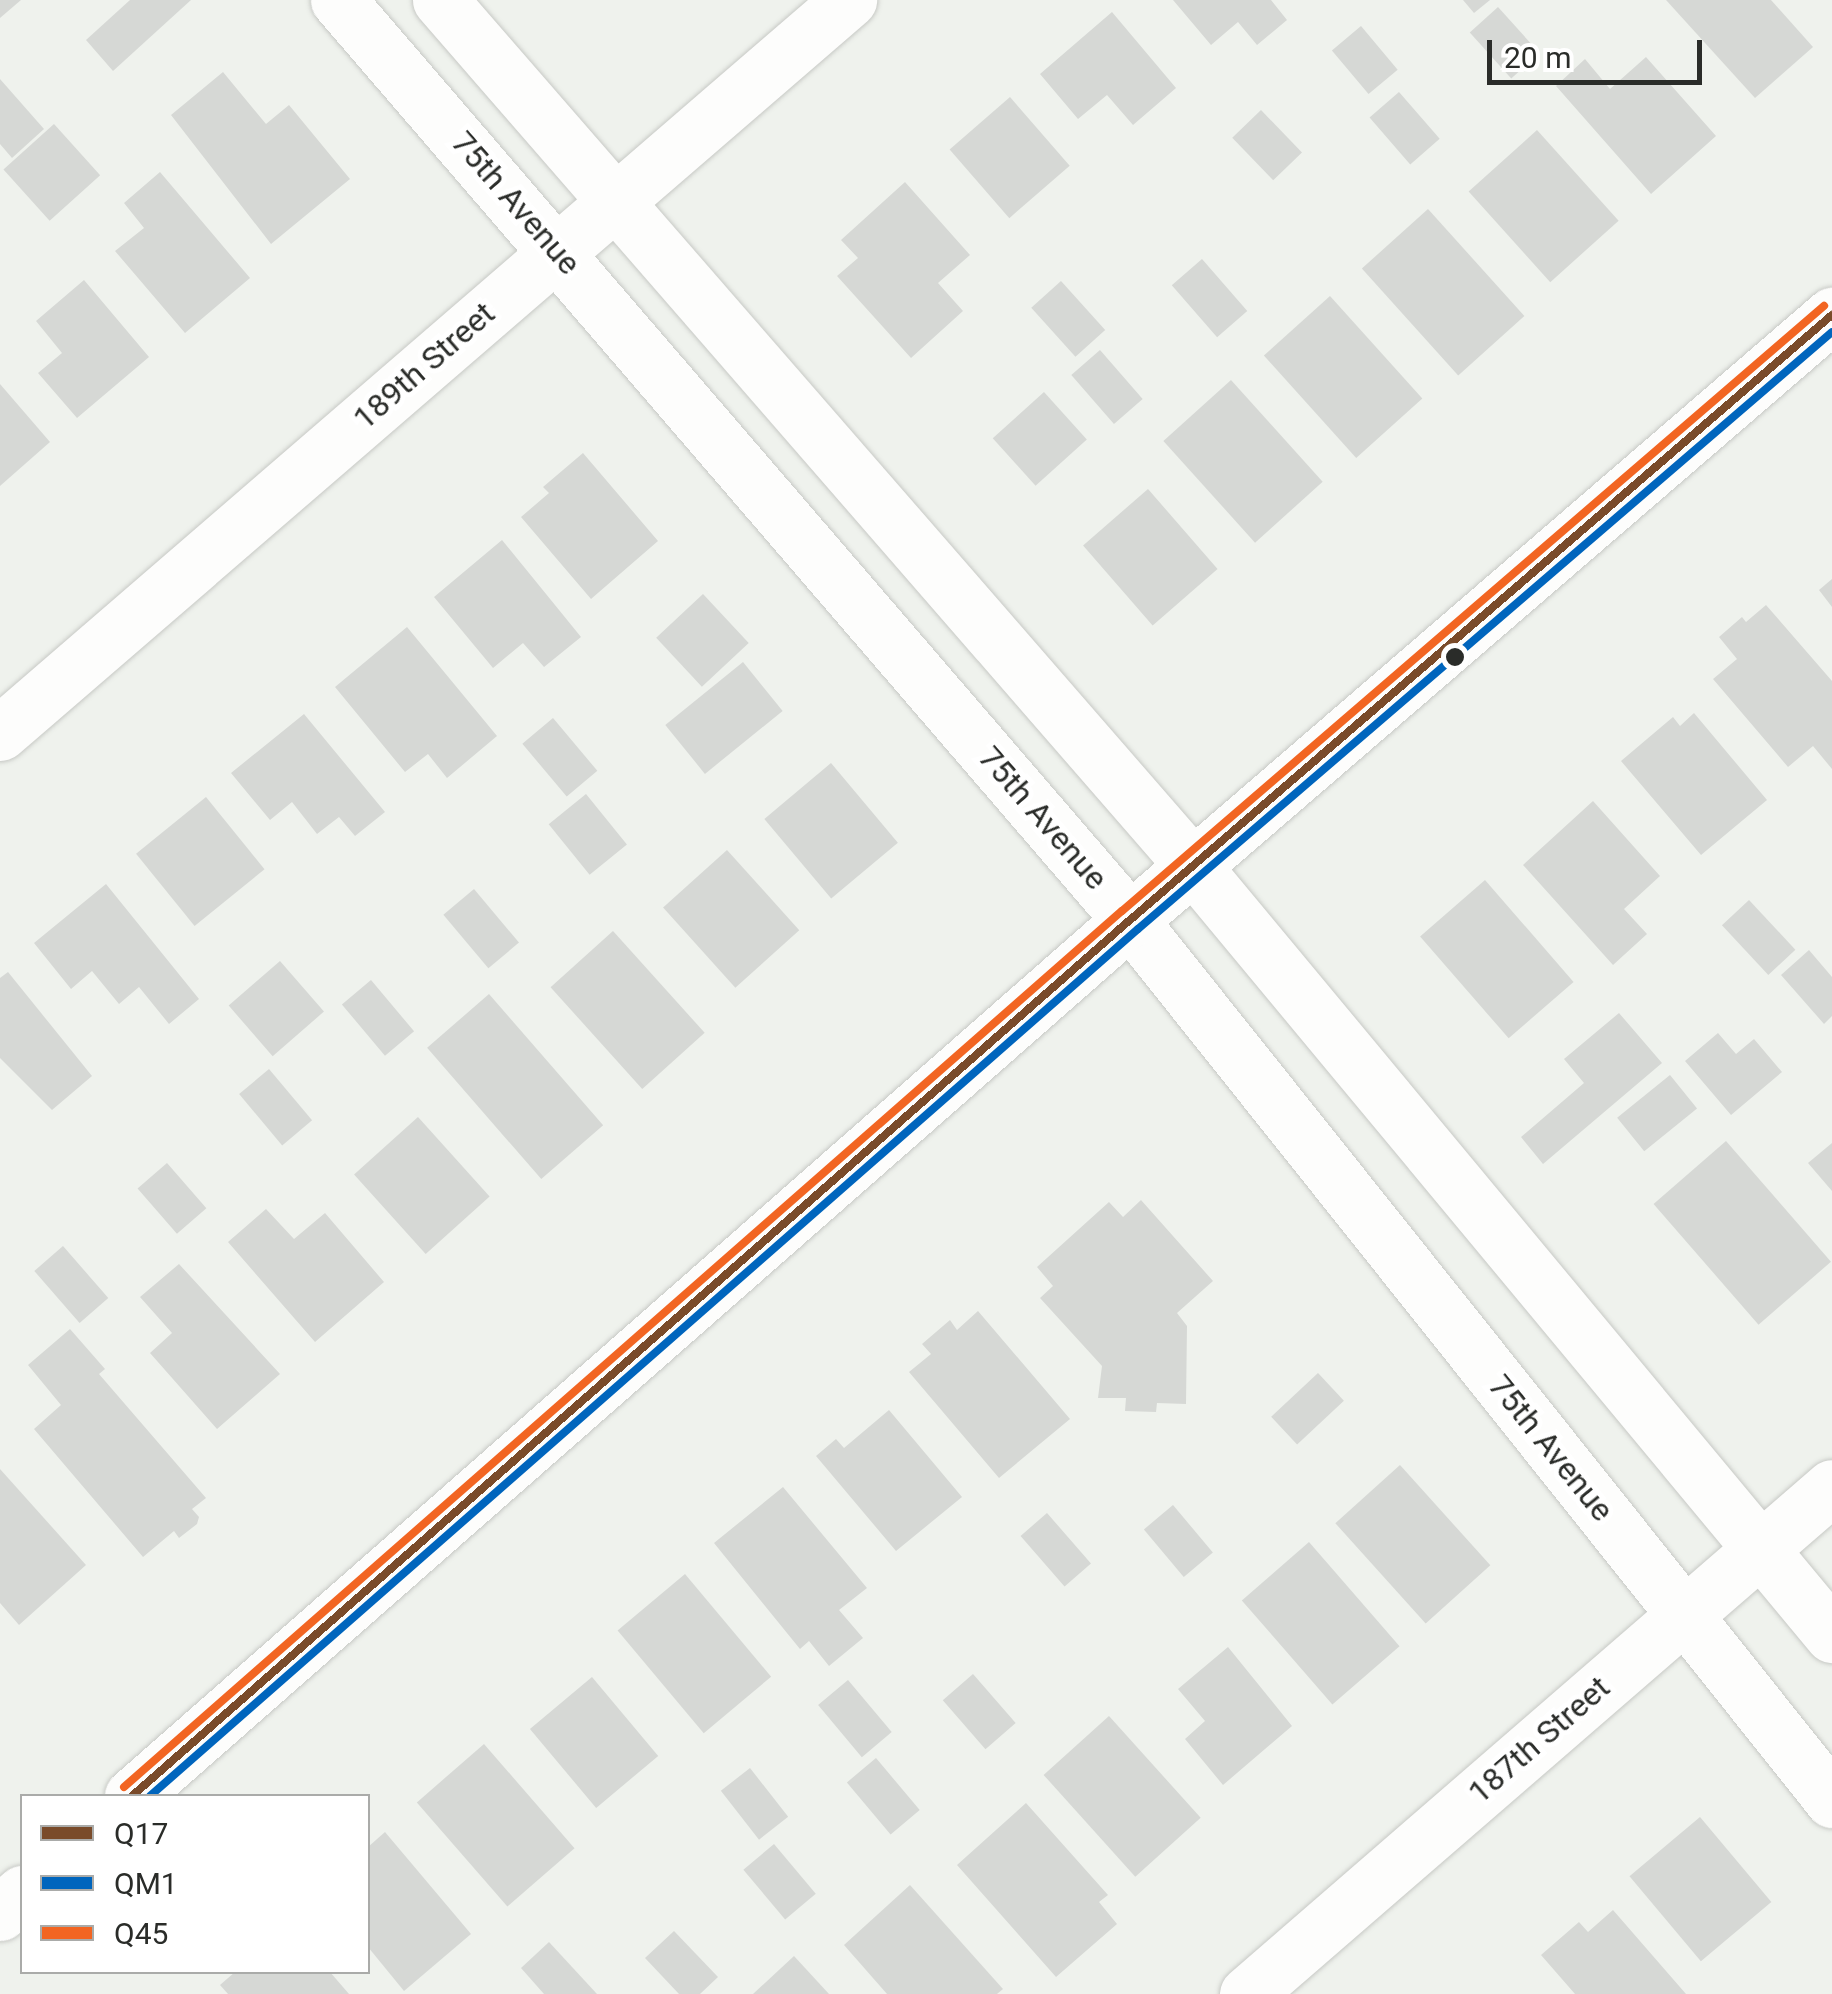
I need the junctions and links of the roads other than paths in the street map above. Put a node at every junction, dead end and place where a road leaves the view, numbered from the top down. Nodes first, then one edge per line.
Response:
1 (338, 0) edge
2 (440, 0) edge
3 (849, 0) edge
4 (615, 201) junction
5 (557, 250) junction
6 (1832, 315) edge
7 (0, 732) edge
8 (1193, 866) junction
9 (1130, 920) junction
10 (1832, 1487) edge
11 (1762, 1548) junction
12 (1684, 1615) junction
13 (1832, 1635) edge
14 (134, 1794) edge
15 (1832, 1800) edge
16 (20, 1895) edge
17 (0, 1913) edge
18 (1247, 1994) edge

1 - 5 street, 75th Avenue
2 - 4 street
3 - 4 street, 189th Street
4 - 5 street, 189th Street
4 - 8 street
5 - 7 street, 189th Street
5 - 9 street, 75th Avenue
6 - 8 street
8 - 9 street
8 - 11 street
9 - 12 street, 75th Avenue
9 - 14 street
10 - 11 street, 187th Street
11 - 12 street, 187th Street
11 - 13 street
12 - 15 street, 75th Avenue
12 - 18 street, 187th Street
16 - 17 street

